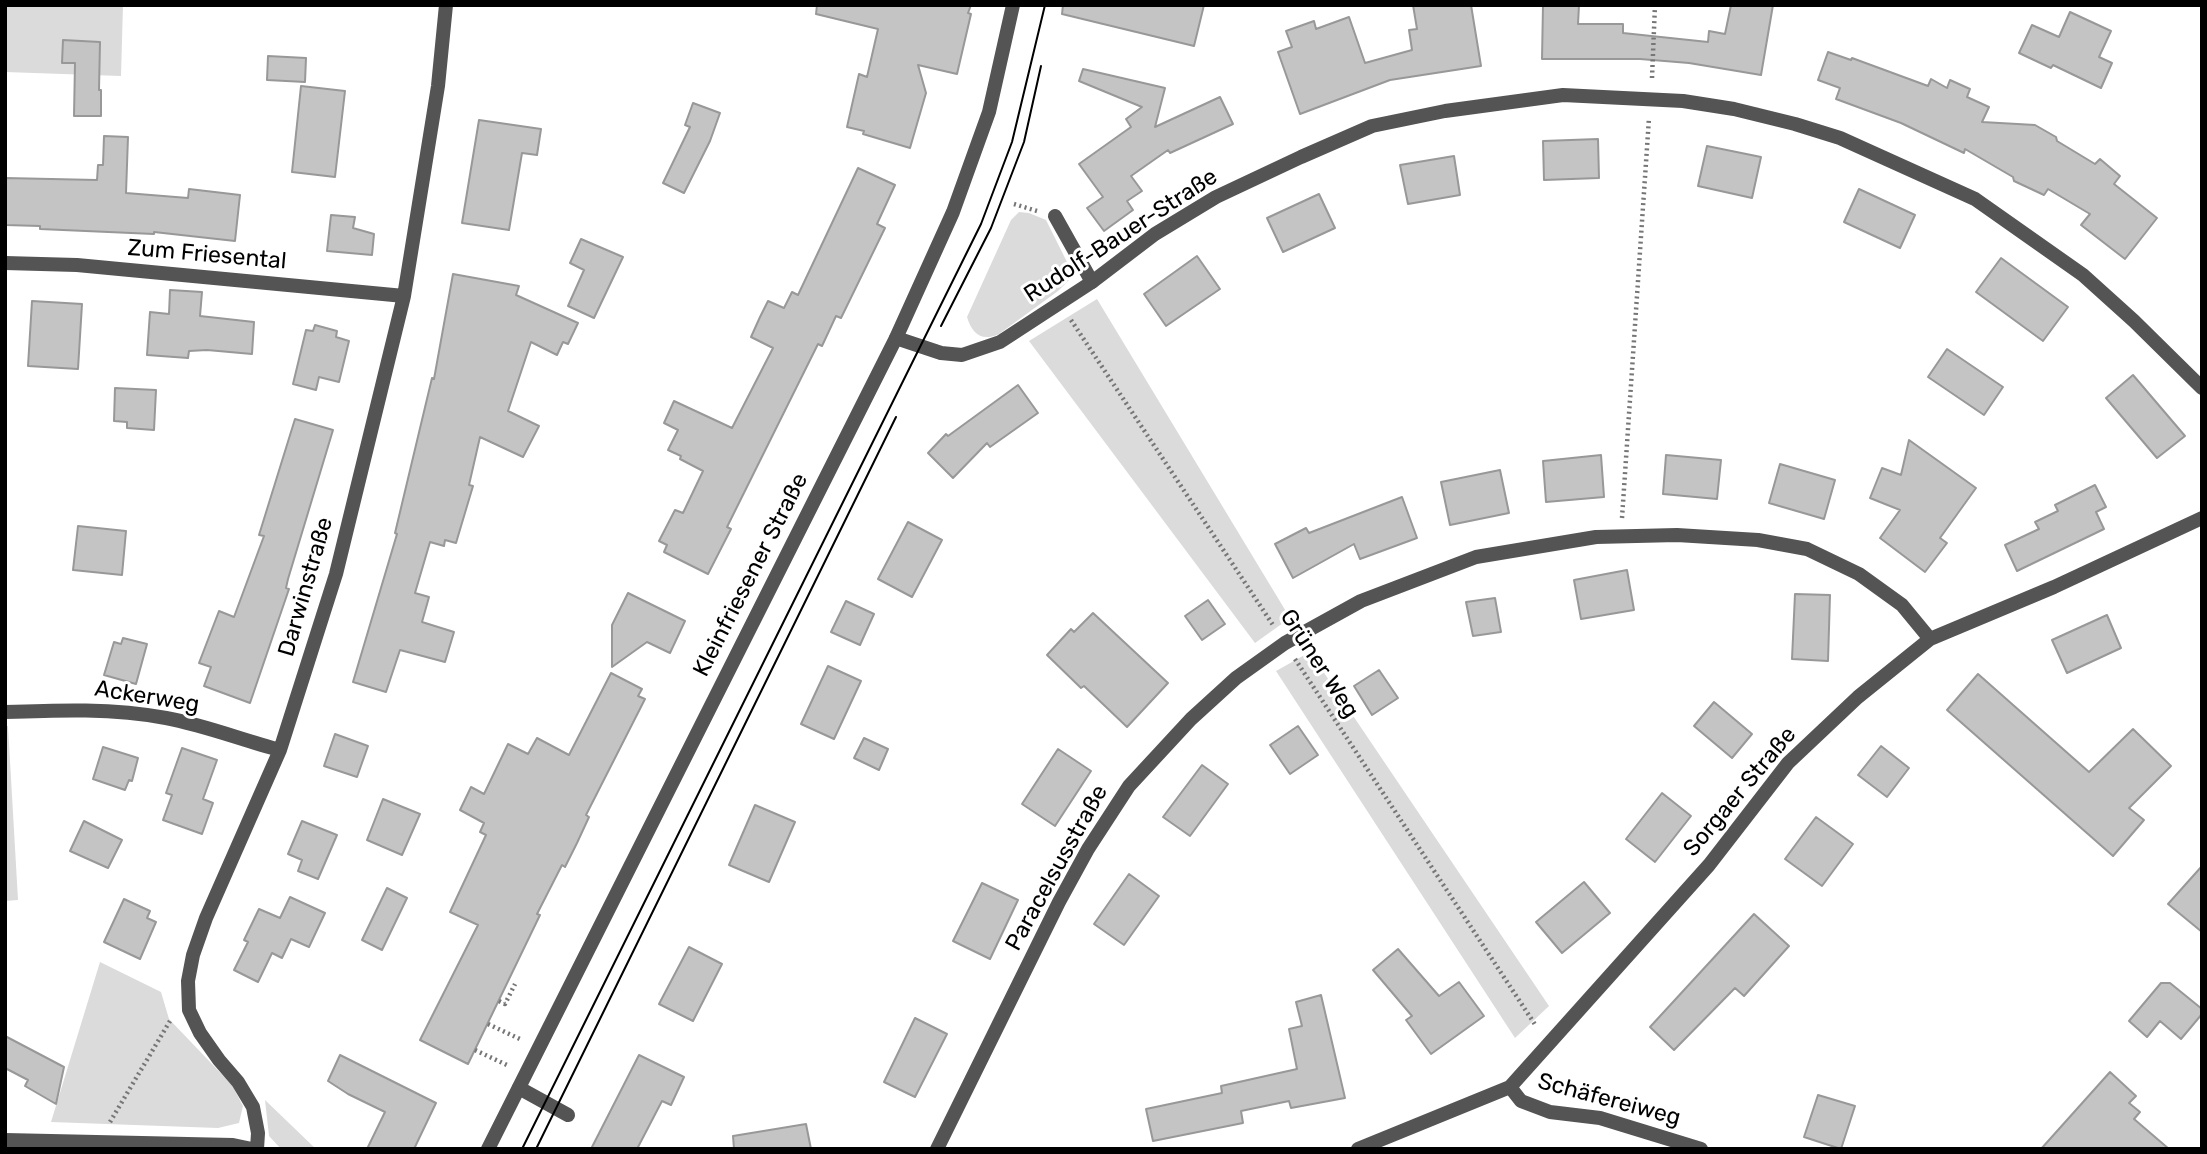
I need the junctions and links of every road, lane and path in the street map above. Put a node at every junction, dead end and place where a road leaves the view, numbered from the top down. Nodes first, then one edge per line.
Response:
1 (446, 5) edge
2 (1013, 5) edge
3 (1656, 5) edge
4 (1650, 99) junction
5 (1055, 216) dead end
6 (5, 263) edge
7 (1092, 282) junction
8 (404, 296) junction
9 (1060, 303) junction
10 (896, 338) junction
11 (2202, 388) edge
12 (2202, 519) edge
13 (1621, 536) junction
14 (1930, 639) junction
15 (1284, 643) junction
16 (5, 712) edge
17 (279, 750) junction
18 (515, 984) dead end
19 (499, 1001) dead end
20 (189, 1010) junction
21 (488, 1024) dead end
22 (1548, 1044) junction
23 (538, 1049) junction
24 (475, 1050) dead end
25 (522, 1081) junction
26 (1510, 1087) junction
27 (568, 1115) dead end
28 (5, 1140) edge
29 (98, 1142) junction
30 (72, 1145) edge
31 (254, 1149) edge
32 (488, 1149) edge
33 (937, 1149) edge
34 (1358, 1149) edge
35 (1702, 1149) edge

1 - 8 street, Darwinstraße
2 - 10 street, Kleinfriesener Straße
3 - 4 path
4 - 7 street, Rudolf-Bauer-Straße
4 - 11 street, Rudolf-Bauer-Straße
4 - 13 path
5 - 7 street
6 - 8 street, Zum Friesental
7 - 9 street, Rudolf-Bauer-Straße
8 - 17 street, Darwinstraße
9 - 10 street, Rudolf-Bauer-Straße
9 - 15 path, Grüner Weg
10 - 23 street, Kleinfriesener Straße
12 - 14 street, Sorgaer Straße
13 - 14 street, Paracelsusstraße
13 - 15 street, Paracelsusstraße
14 - 22 street, Sorgaer Straße
15 - 22 path, Grüner Weg
15 - 33 street, Paracelsusstraße
16 - 17 street, Ackerweg
17 - 20 street, Darwinstraße
18 - 19 path
20 - 29 path
20 - 31 street, Darwinstraße
21 - 23 path
22 - 26 street, Sorgaer Straße
23 - 25 street, Kleinfriesener Straße
24 - 25 path
25 - 27 street
25 - 32 street, Kleinfriesener Straße
26 - 34 street, Sorgaer Straße
26 - 35 street, Schäfereiweg
28 - 30 street
29 - 30 street
29 - 31 street

